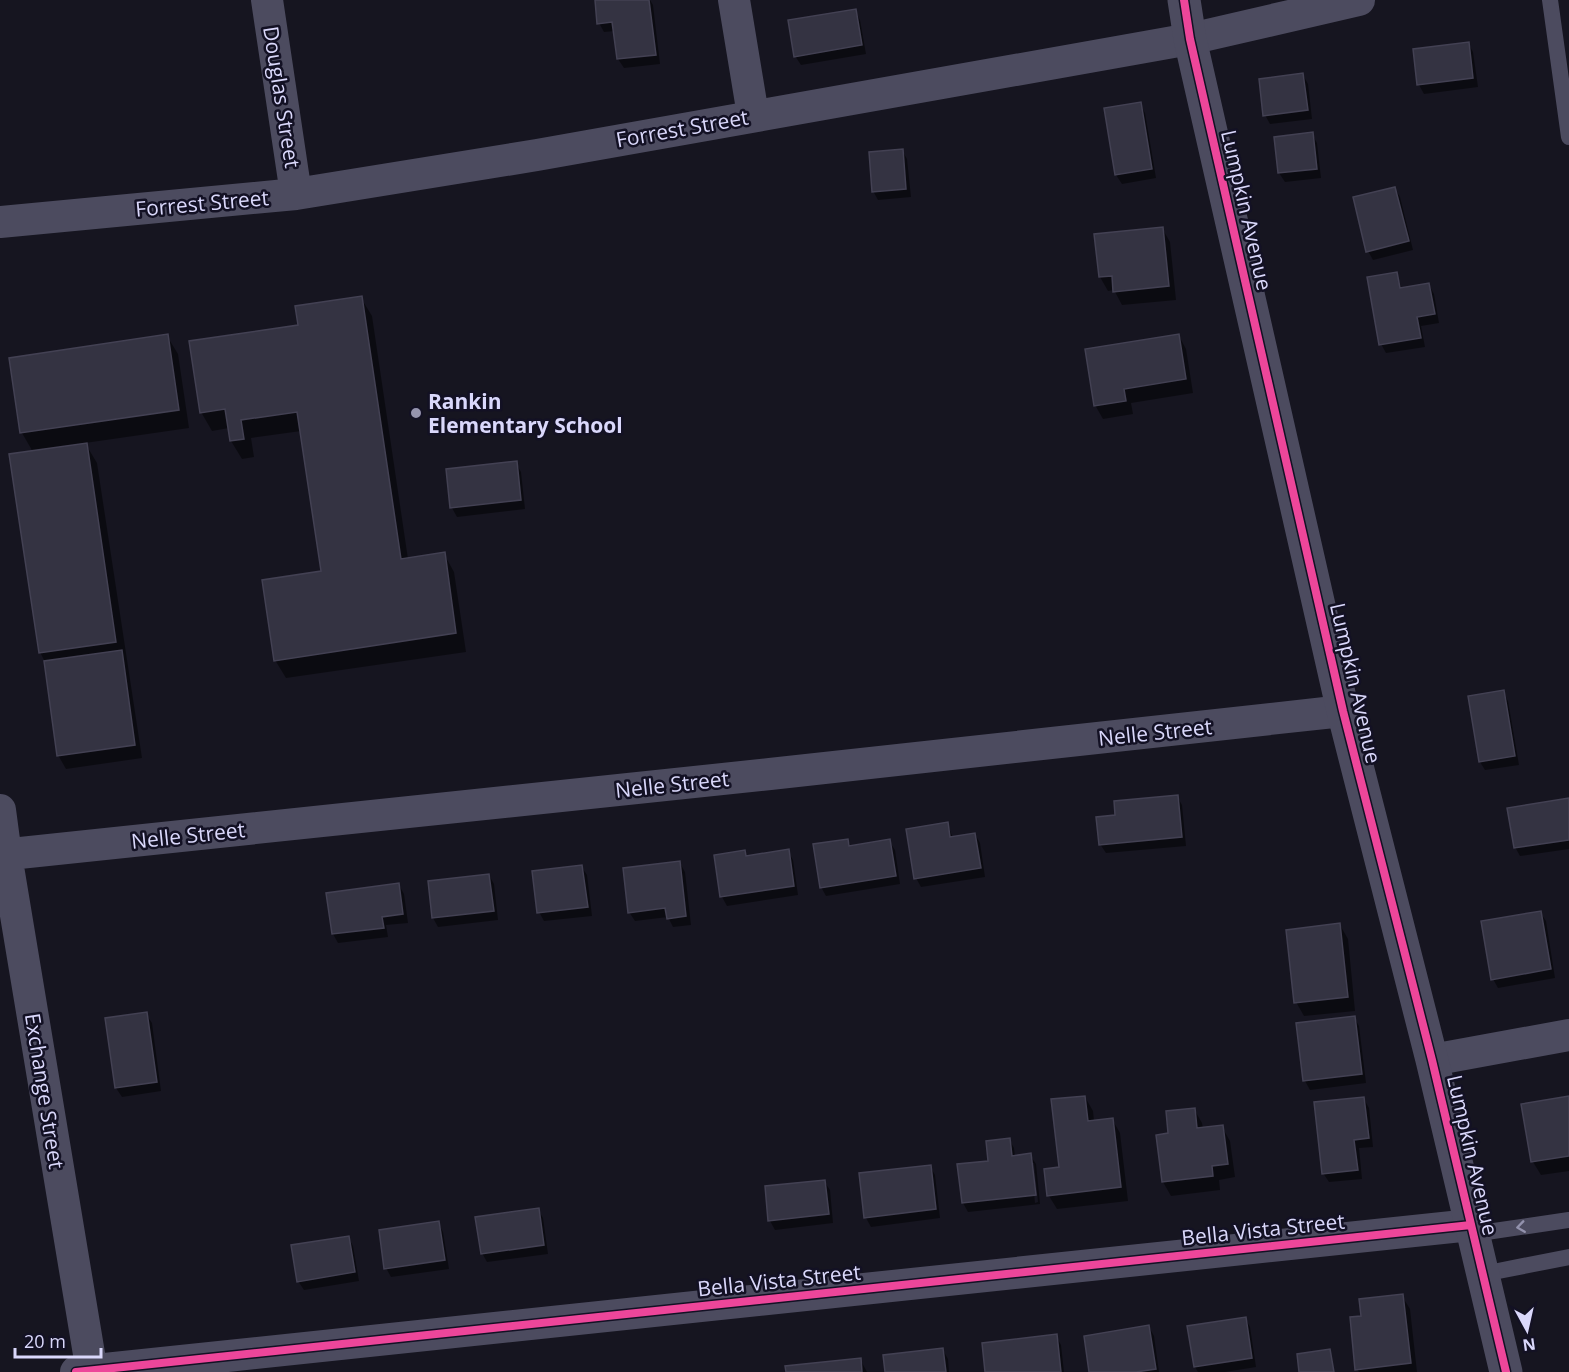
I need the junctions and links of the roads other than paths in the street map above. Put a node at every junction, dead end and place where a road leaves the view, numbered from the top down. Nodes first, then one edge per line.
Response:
1 (267, 0) edge
2 (734, 0) edge
3 (1184, 0) edge
4 (1359, 0) edge
5 (1550, 0) edge
6 (1190, 39) junction
7 (753, 115) junction
8 (1569, 137) edge
9 (296, 194) junction
10 (0, 222) edge
11 (1343, 711) junction
12 (0, 810) edge
13 (3, 855) edge
14 (1569, 1035) edge
15 (1432, 1060) junction
16 (1569, 1220) edge
17 (1472, 1229) junction
18 (1569, 1257) edge
19 (1483, 1274) junction
20 (87, 1372) edge
21 (1506, 1372) edge

1 - 9 street, Douglas Street
2 - 7 street
3 - 6 street, Lumpkin Avenue
4 - 6 street, Forrest Street
5 - 8 lane
6 - 7 street, Forrest Street
6 - 11 street, Lumpkin Avenue
7 - 9 street, Forrest Street
9 - 10 street, Forrest Street
11 - 13 street, Nelle Street
11 - 15 street, Lumpkin Avenue
12 - 13 street, Exchange Street
13 - 20 street, Exchange Street
14 - 15 street
15 - 17 street, Lumpkin Avenue
16 -> 17 lane
17 - 19 street, Lumpkin Avenue
17 - 20 street, Bella Vista Street
18 - 19 lane
19 - 21 street, Lumpkin Avenue

